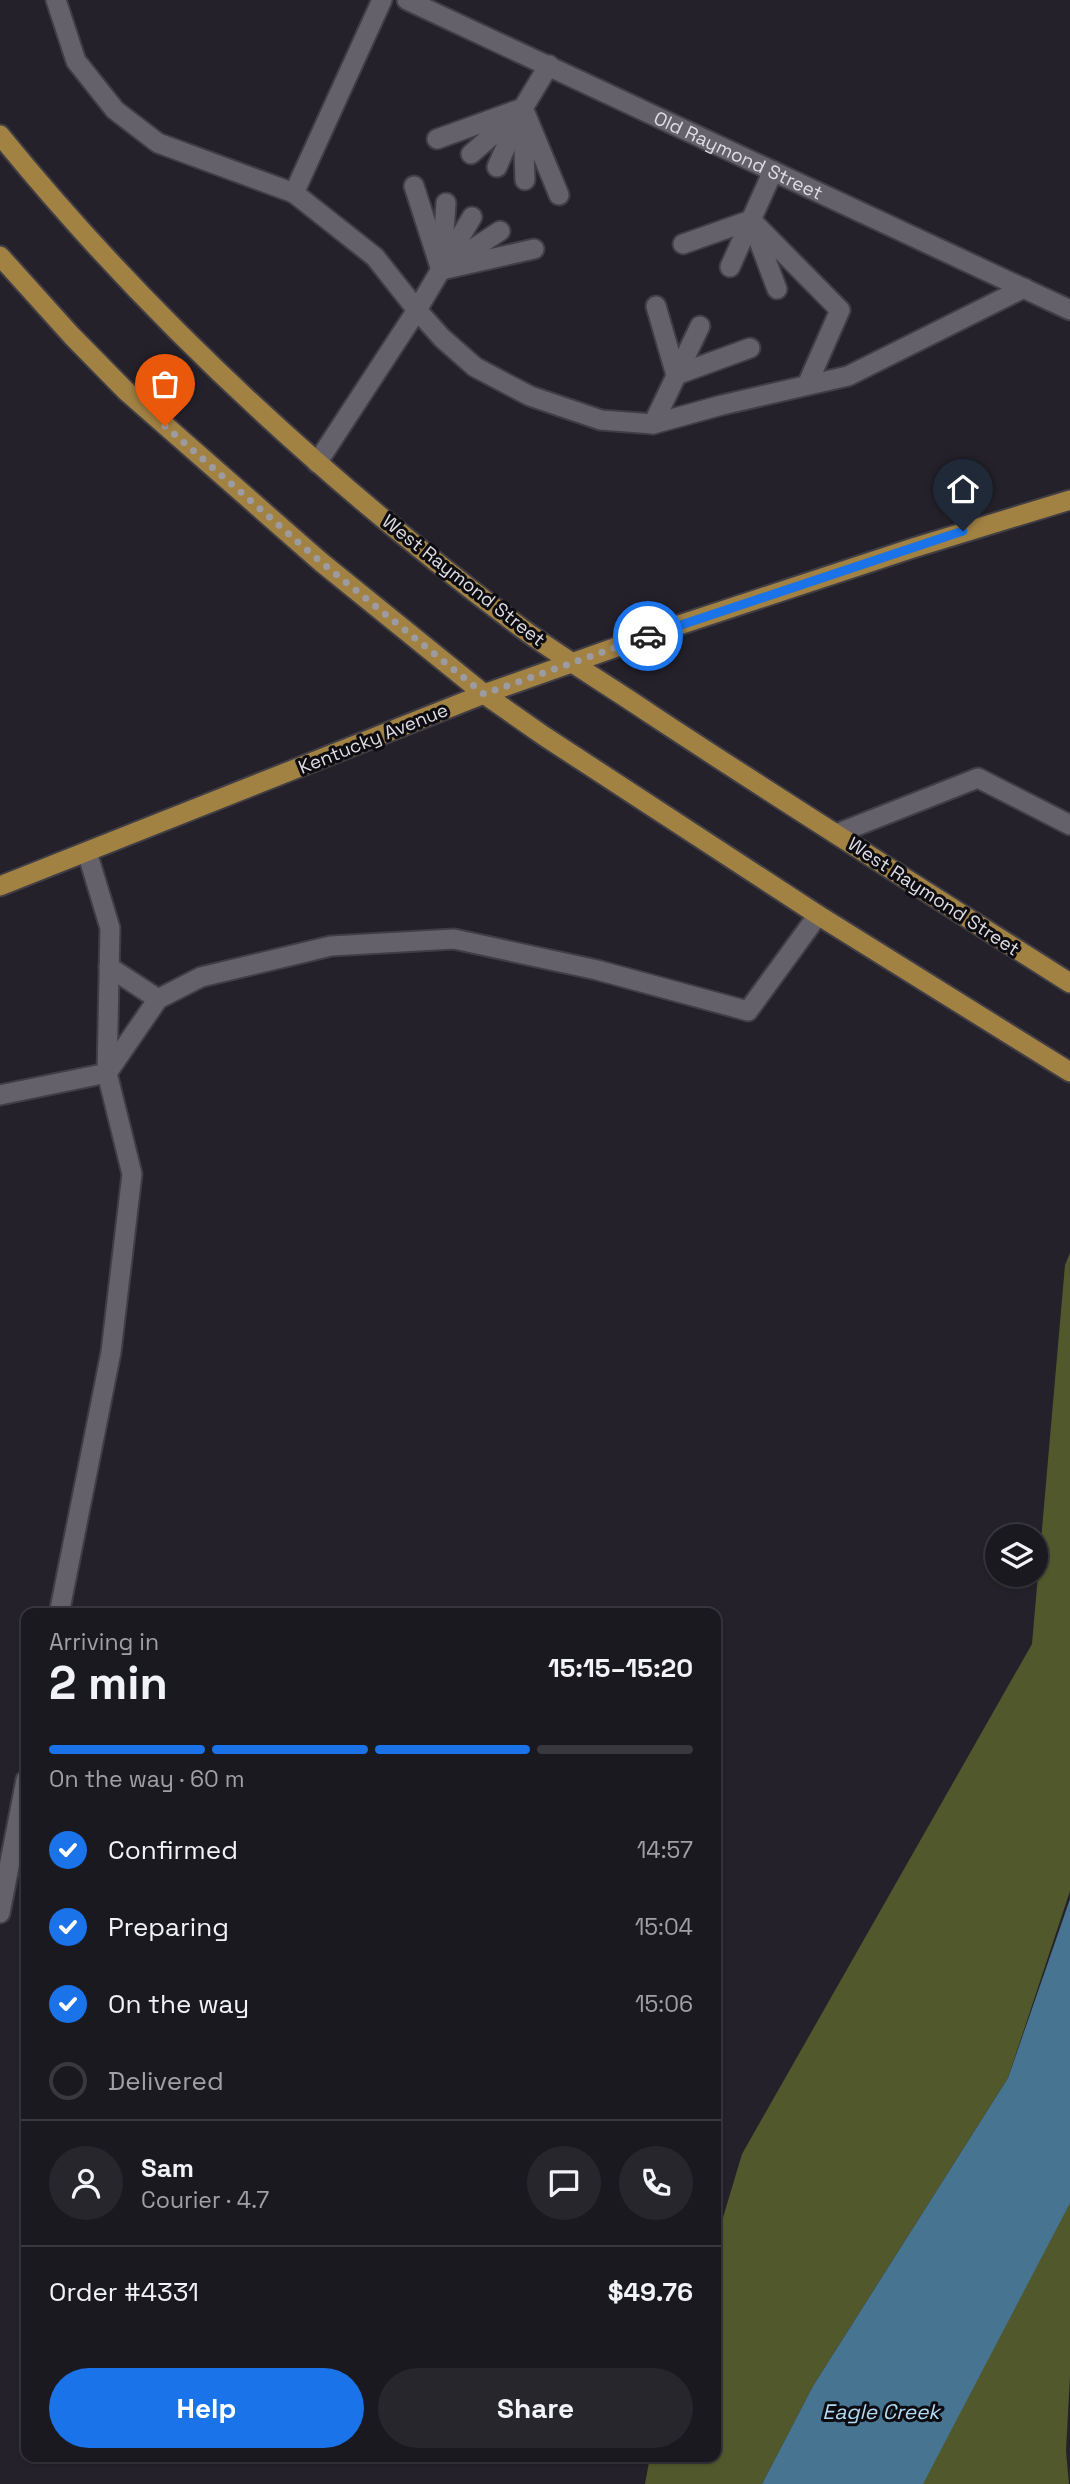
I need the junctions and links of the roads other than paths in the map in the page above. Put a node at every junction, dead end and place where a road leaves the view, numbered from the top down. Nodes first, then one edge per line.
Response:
1 (56, 0) edge
2 (382, 0) edge
3 (407, 0) edge
4 (549, 65) junction
5 (523, 108) junction
6 (0, 135) edge
7 (437, 139) dead end
8 (471, 154) dead end
9 (497, 167) dead end
10 (773, 171) junction
11 (525, 180) dead end
12 (414, 186) dead end
13 (294, 193) junction
14 (559, 195) dead end
15 (446, 203) dead end
16 (472, 217) dead end
17 (751, 220) junction
18 (500, 231) dead end
19 (683, 244) dead end
20 (534, 249) dead end
21 (0, 256) edge
22 (730, 267) dead end
23 (441, 270) junction
24 (1024, 288) junction
25 (777, 289) dead end
26 (656, 306) dead end
27 (417, 310) junction
28 (1070, 310) edge
29 (700, 326) dead end
30 (750, 348) dead end
31 (676, 375) junction
32 (807, 385) junction
33 (653, 424) junction
34 (317, 463) junction
35 (1070, 500) edge
36 (574, 663) junction
37 (484, 694) junction
38 (1070, 824) edge
39 (836, 834) junction
40 (87, 852) junction
41 (0, 886) edge
42 (818, 915) junction
43 (109, 967) junction
44 (1070, 983) edge
45 (158, 999) junction
46 (1070, 1072) edge
47 (107, 1073) junction
48 (0, 1095) edge
49 (60, 1608) edge
50 (21, 1806) edge
51 (0, 1913) edge

1 - 13 lane
2 - 13 lane
3 - 4 lane, Old Raymond Street
4 - 5 lane
4 - 10 lane, Old Raymond Street
5 - 7 lane
5 - 8 lane
5 - 9 lane
5 - 11 lane
5 - 14 lane
6 - 34 main road, West Raymond Street
10 - 17 lane
10 - 24 lane, Old Raymond Street
12 - 23 lane
13 - 27 lane
15 - 23 lane
16 - 23 lane
17 - 19 lane
17 - 22 lane
17 - 25 lane
17 - 32 lane
18 - 23 lane
20 - 23 lane
21 - 37 main road
23 - 27 lane
24 - 28 lane, Old Raymond Street
24 - 32 lane
26 - 31 lane
27 - 33 lane
27 - 34 lane
29 - 31 lane
30 - 31 lane
31 - 33 lane
32 - 33 lane
34 - 36 main road, West Raymond Street
35 - 36 main road, Kentucky Avenue
36 - 37 main road, Kentucky Avenue
36 - 39 main road, West Raymond Street
37 - 40 main road, Kentucky Avenue
37 - 42 main road
38 - 39 lane
39 - 44 main road, West Raymond Street
40 - 41 main road, Kentucky Avenue
40 - 43 lane
42 - 45 lane
42 - 46 main road
43 - 45 lane
43 - 47 lane
45 - 47 lane
47 - 48 lane
47 - 49 lane
50 - 51 lane

